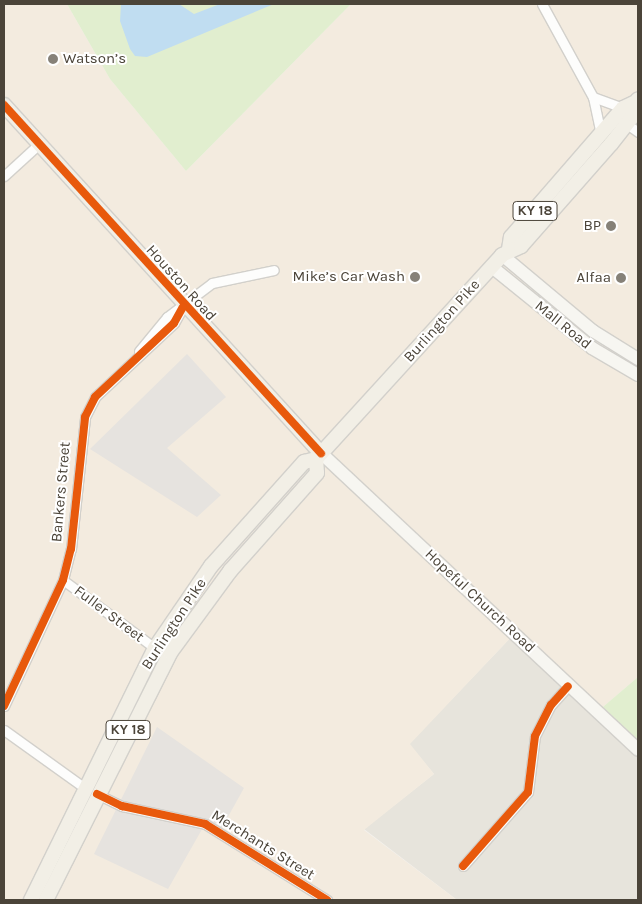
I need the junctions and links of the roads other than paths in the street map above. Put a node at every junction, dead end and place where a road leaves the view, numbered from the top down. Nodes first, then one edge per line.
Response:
1 (542, 4) edge
2 (593, 96) junction
3 (637, 100) edge
4 (4, 106) edge
5 (623, 108) junction
6 (633, 128) edge
7 (601, 136) junction
8 (38, 145) junction
9 (4, 176) edge
10 (506, 252) junction
11 (492, 266) junction
12 (274, 270) dead end
13 (183, 307) junction
14 (638, 359) edge
15 (638, 375) edge
16 (318, 456) junction
17 (63, 580) junction
18 (155, 648) junction
19 (568, 686) junction
20 (4, 706) edge
21 (4, 730) edge
22 (638, 750) edge
23 (91, 791) junction
24 (463, 866) dead end
25 (31, 900) edge
26 (46, 900) edge
27 (327, 900) edge

1 - 2 street
2 - 5 street
2 - 7 street
3 - 5 main road, Burlington Pike / KY 18
3 - 6 main road, Burlington Pike / KY 18
4 - 8 main road, Houston Road
5 - 7 main road, Burlington Pike / KY 18
6 - 10 main road, Burlington Pike / KY 18
7 - 10 main road, Burlington Pike / KY 18
8 - 9 street
8 - 13 main road, Houston Road
10 - 11 main road, Burlington Pike / KY 18
10 - 14 main road, Mall Road
11 - 15 main road, Mall Road
11 - 16 main road, Burlington Pike / KY 18
12 - 13 street, Bankers Street
13 - 16 main road, Houston Road
13 - 17 street, Bankers Street
16 - 18 main road, Burlington Pike / KY 18
16 - 19 main road, Hopeful Church Road
16 - 23 main road, Burlington Pike / KY 18
17 - 18 street, Fuller Street
17 - 20 street, Bankers Street
18 - 23 main road, Burlington Pike / KY 18
19 - 22 main road, Hopeful Church Road
19 - 24 street
21 - 23 street, Merchants Street
23 - 25 main road, Burlington Pike / KY 18
23 - 26 main road, Burlington Pike / KY 18
23 - 27 street, Merchants Street

